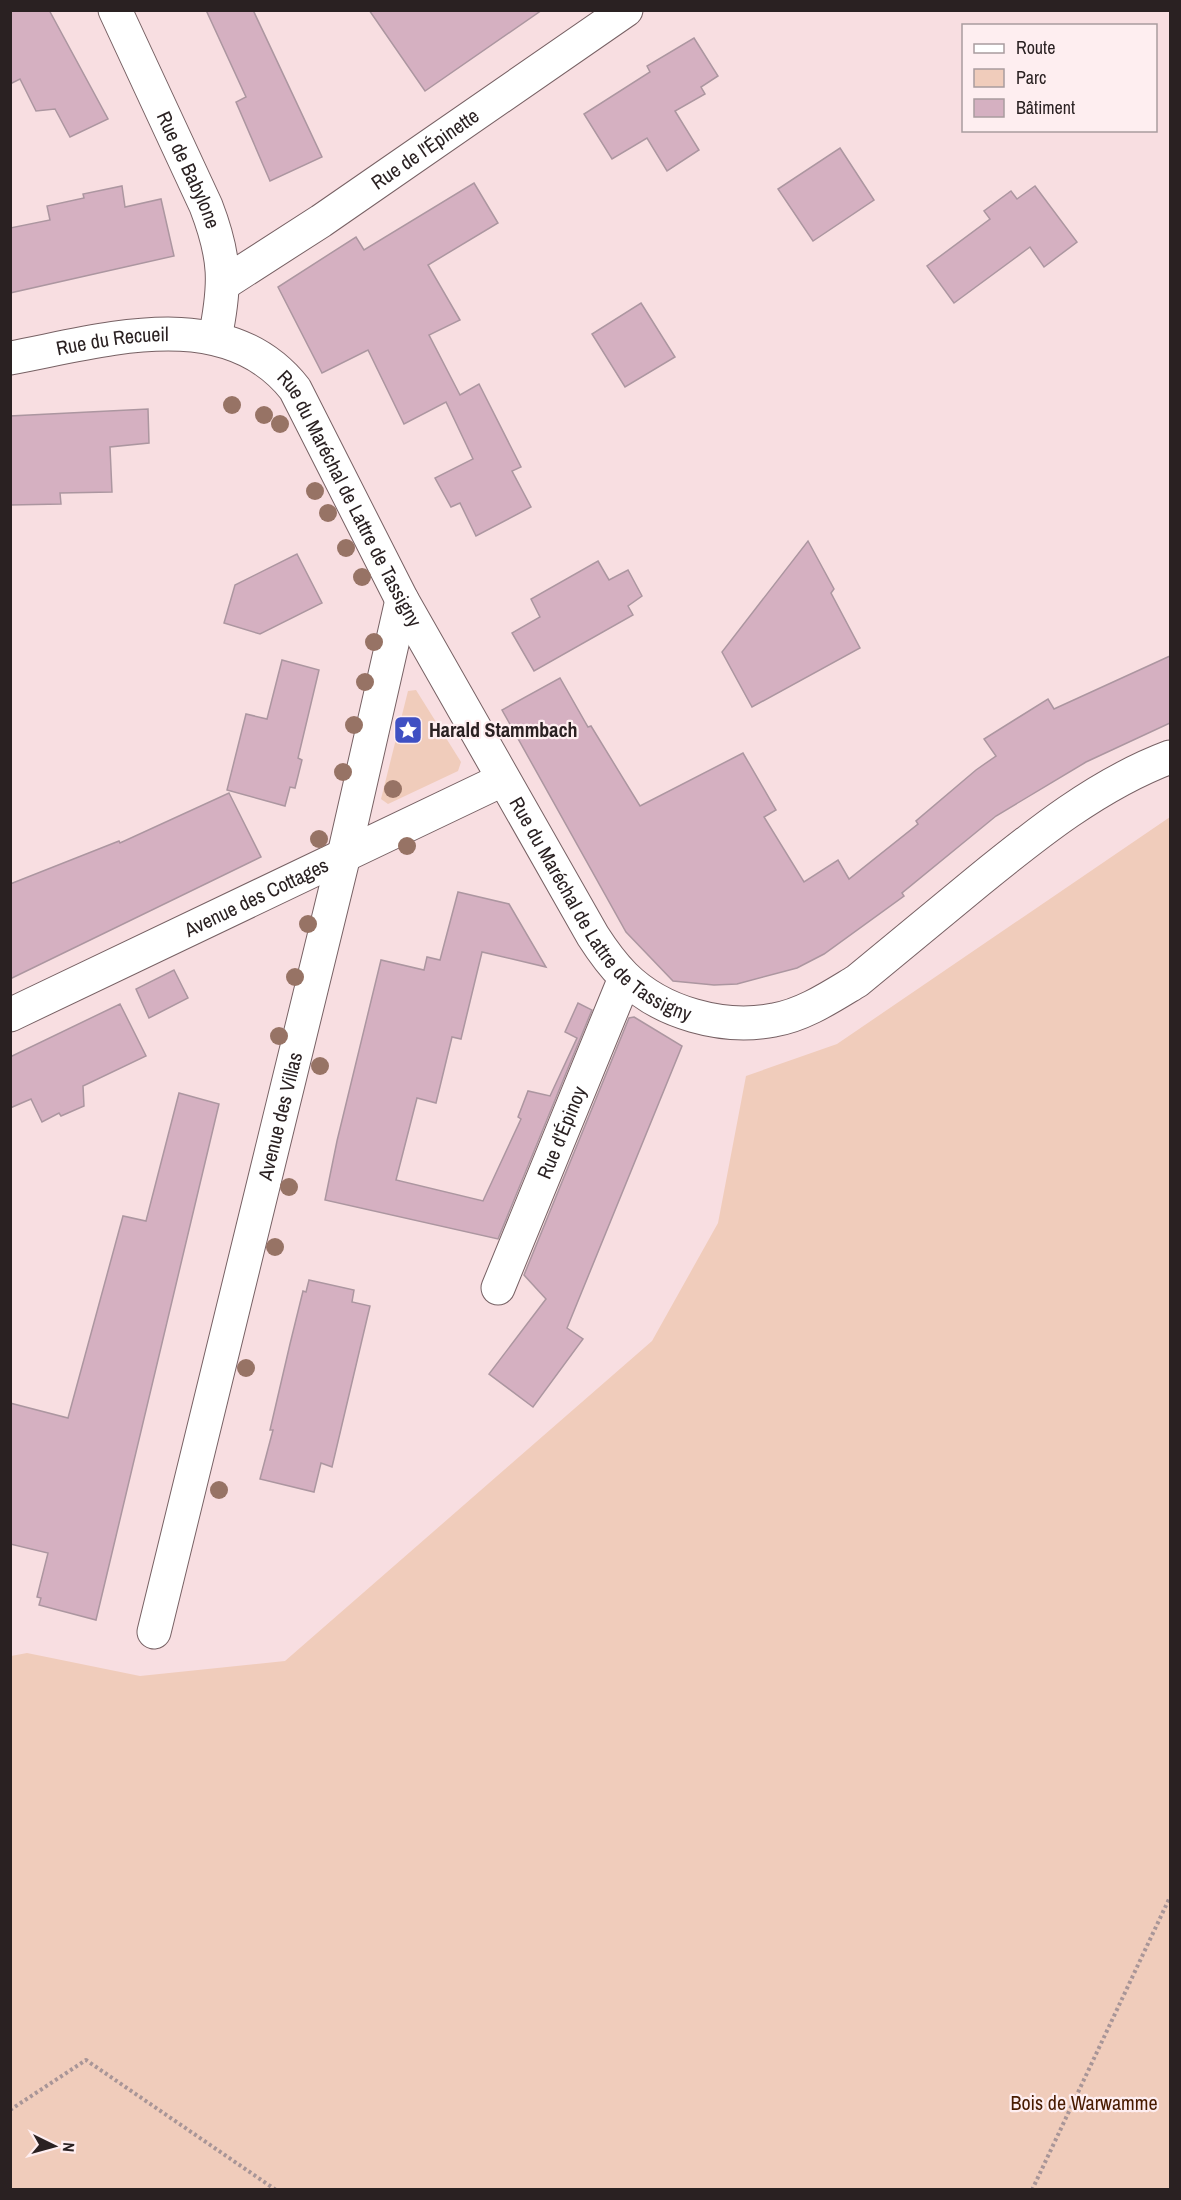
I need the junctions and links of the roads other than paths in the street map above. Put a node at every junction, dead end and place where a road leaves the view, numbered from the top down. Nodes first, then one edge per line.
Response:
1 (115, 10) edge
2 (626, 10) edge
3 (223, 284) junction
4 (215, 338) junction
5 (10, 358) edge
6 (402, 600) junction
7 (1170, 757) edge
8 (502, 780) junction
9 (344, 855) junction
10 (625, 978) junction
11 (10, 1015) edge
12 (498, 1288) dead end
13 (154, 1632) dead end

1 - 3 street, Rue de Babylone
2 - 3 street, Rue de l'Épinette
3 - 4 street, Rue de Babylone
4 - 5 street, Rue du Recueil
4 - 6 street, Rue du Maréchal de Lattre de Tassigny
6 - 8 street, Rue du Maréchal de Lattre de Tassigny
6 - 9 street, Avenue des Villas
7 - 10 street, Rue du Maréchal de Lattre de Tassigny
8 - 9 street, Avenue des Cottages
8 - 10 street, Rue du Maréchal de Lattre de Tassigny
9 - 11 street, Avenue des Cottages
9 - 13 street, Avenue des Villas
10 - 12 street, Rue d'Épinoy

